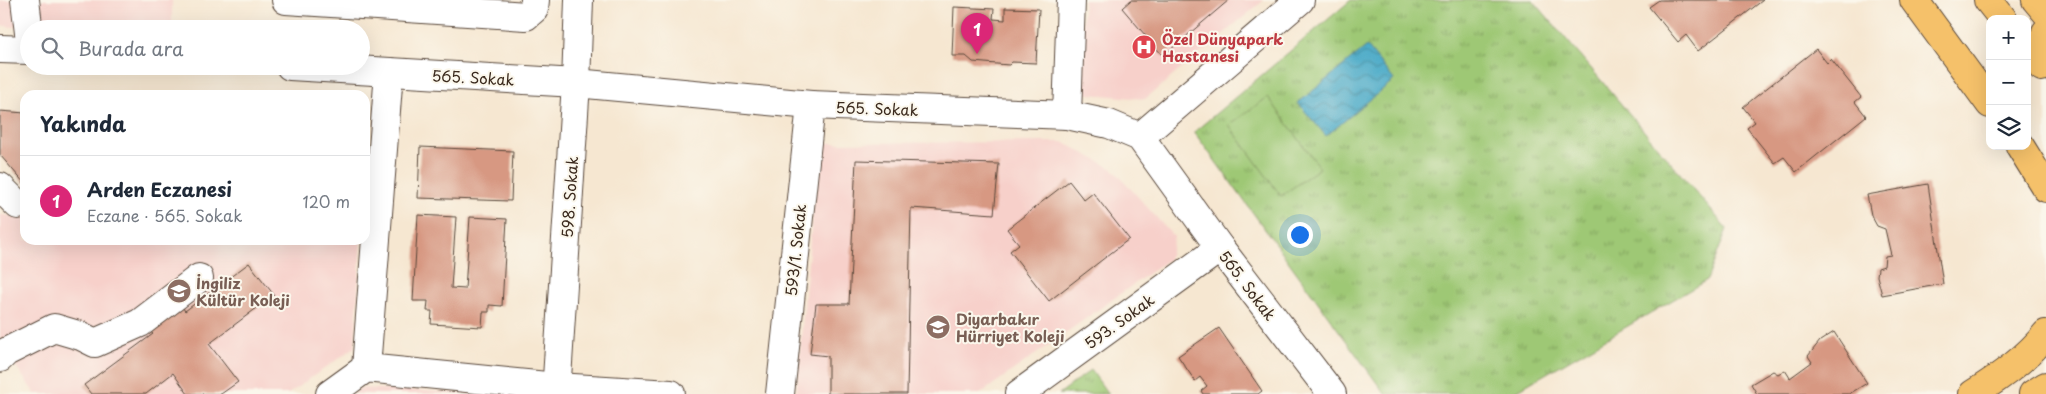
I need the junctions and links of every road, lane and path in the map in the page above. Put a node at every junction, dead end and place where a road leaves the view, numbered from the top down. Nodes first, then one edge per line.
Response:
1 (26, 0) edge
2 (286, 0) edge
3 (535, 0) edge
4 (579, 0) edge
5 (1071, 0) edge
6 (1300, 0) edge
7 (1914, 0) edge
8 (1988, 0) edge
9 (2036, 0) edge
10 (2046, 12) edge
11 (2000, 15) edge
12 (28, 20) edge
13 (2046, 32) edge
14 (0, 49) edge
15 (20, 50) edge
16 (2038, 62) edge
17 (370, 71) edge
18 (389, 72) junction
19 (576, 83) junction
20 (1986, 99) edge
21 (811, 105) junction
22 (1067, 115) junction
23 (1140, 137) junction
24 (2022, 150) edge
25 (2046, 188) edge
26 (1220, 248) junction
27 (199, 278) dead end
28 (2046, 334) edge
29 (0, 358) edge
30 (366, 368) junction
31 (2046, 386) edge
32 (556, 390) edge
33 (330, 394) edge
34 (671, 394) edge
35 (780, 394) edge
36 (1019, 394) edge
37 (1332, 394) edge
38 (1973, 394) edge
39 (2033, 394) edge

1 - 12 street
2 - 3 street
4 - 19 street, 598. Sokak
5 - 22 street
6 - 23 street
7 - 20 main road
8 - 11 main road
9 - 10 main road
13 - 16 main road
14 - 15 street
17 - 18 street, 565. Sokak
18 - 19 street, 565. Sokak
18 - 30 street
19 - 21 street, 565. Sokak
19 - 32 street, 598. Sokak
21 - 22 street, 565. Sokak
21 - 35 street, 593/1. Sokak
22 - 23 street, 565. Sokak
23 - 26 street, 565. Sokak
24 - 25 main road
26 - 36 street, 593. Sokak
26 - 37 street, 565. Sokak
27 - 29 street
28 - 38 main road
30 - 32 street
30 - 33 street
31 - 39 main road
32 - 34 street

